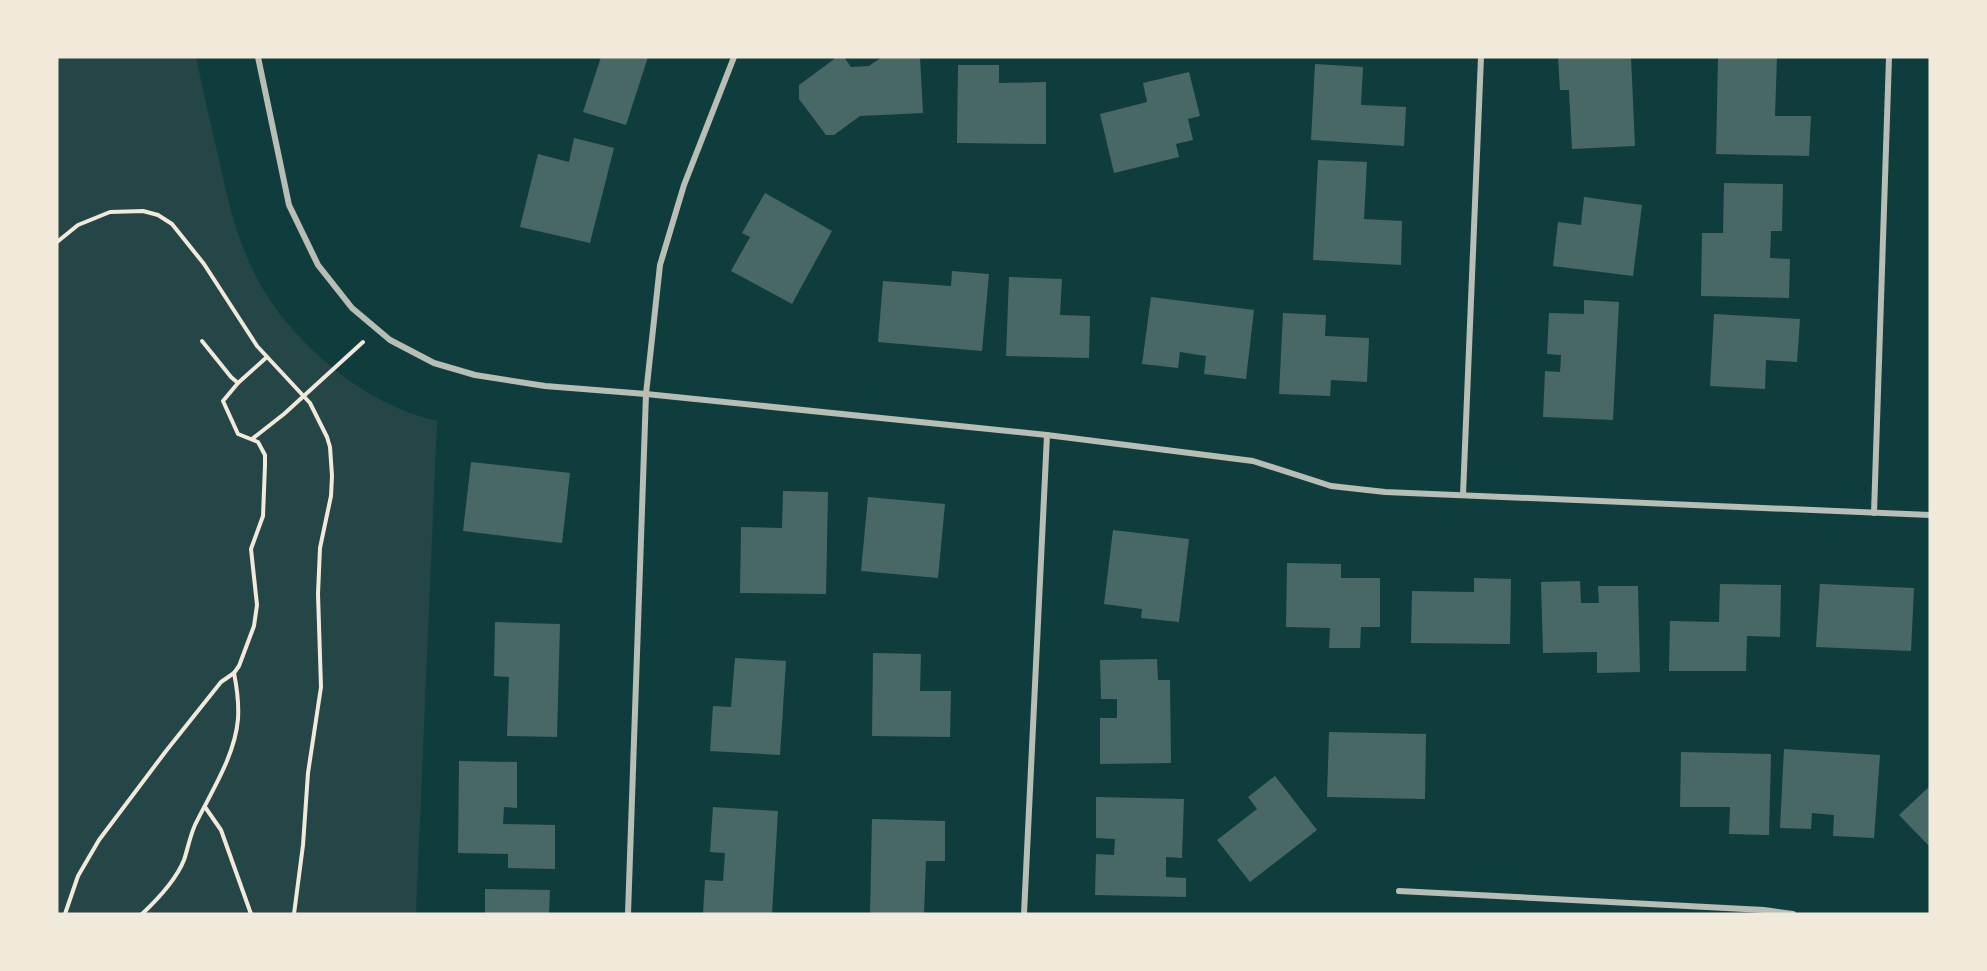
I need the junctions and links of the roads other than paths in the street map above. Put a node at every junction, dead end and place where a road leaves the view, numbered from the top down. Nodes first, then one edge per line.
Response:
1 (258, 57) edge
2 (735, 57) edge
3 (1481, 57) edge
4 (1889, 57) edge
5 (646, 394) junction
6 (1047, 435) junction
7 (1463, 495) junction
8 (1874, 513) junction
9 (1930, 515) edge
10 (1399, 891) dead end
11 (628, 914) edge
12 (1024, 914) edge
13 (1793, 914) edge

1 - 5 street
2 - 5 street
3 - 7 street
4 - 8 street
5 - 6 street
5 - 11 street
6 - 7 street
6 - 12 street
7 - 8 street
8 - 9 street
10 - 13 street

